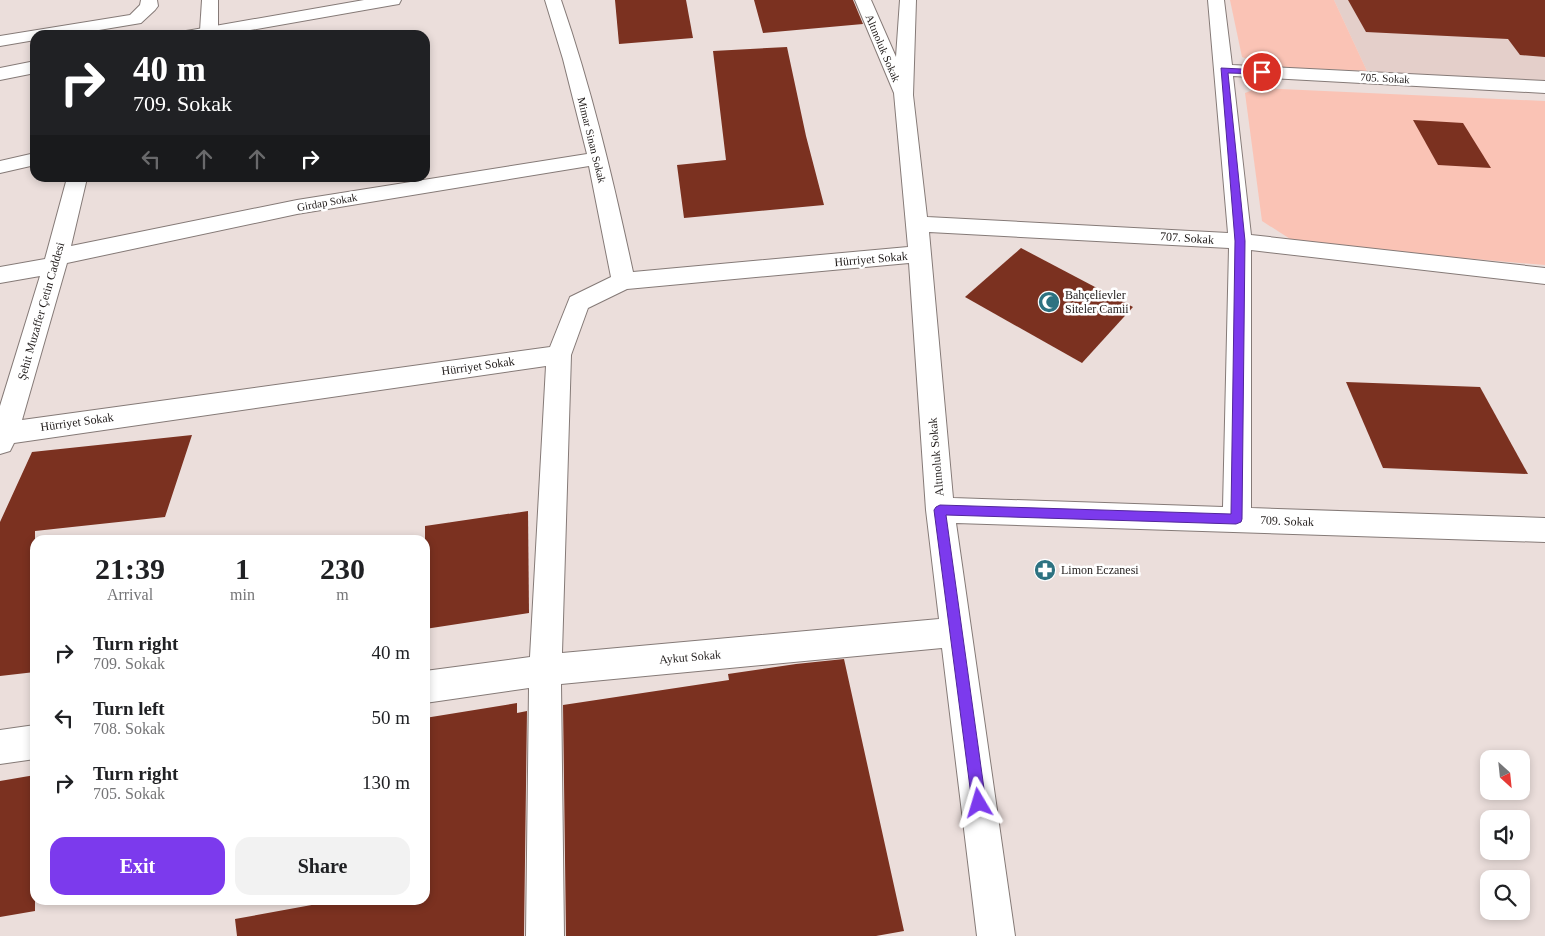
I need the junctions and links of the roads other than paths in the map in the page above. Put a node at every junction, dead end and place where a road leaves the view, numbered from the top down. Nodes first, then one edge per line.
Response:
1 (149, 0) edge
2 (210, 0) edge
3 (393, 0) edge
4 (553, 0) edge
5 (862, 0) edge
6 (908, 0) edge
7 (1216, 0) edge
8 (66, 30) edge
9 (202, 30) edge
10 (218, 30) edge
11 (30, 36) edge
12 (0, 41) edge
13 (30, 68) edge
14 (1224, 70) junction
15 (0, 74) edge
16 (1545, 87) edge
17 (903, 95) junction
18 (598, 158) junction
19 (30, 160) edge
20 (0, 167) edge
21 (76, 182) edge
22 (916, 224) junction
23 (1240, 241) junction
24 (919, 254) junction
25 (56, 261) junction
26 (0, 276) edge
27 (1545, 276) edge
28 (623, 281) junction
29 (559, 354) junction
30 (2, 437) edge
31 (940, 510) junction
32 (1236, 519) junction
33 (1545, 530) edge
34 (956, 632) junction
35 (545, 670) junction
36 (430, 686) edge
37 (30, 743) edge
38 (0, 747) edge
39 (545, 936) edge
40 (996, 936) edge

1 - 8 street
2 - 9 street
3 - 10 street
4 - 18 street, Mimar Sinan Sokak
5 - 17 street, Altınoluk Sokak
6 - 17 street, Altınoluk Sokak
7 - 14 street
11 - 12 street
13 - 15 street
14 - 16 street, 705. Sokak
14 - 23 street
17 - 22 street, Altınoluk Sokak
18 - 25 street, Girdap Sokak
18 - 28 street, Mimar Sinan Sokak
19 - 20 street
21 - 25 street, Şehit Muzaffer Çetin Caddesi
22 - 23 street, 707. Sokak
22 - 24 street, Altınoluk Sokak
23 - 27 street, 707. Sokak
23 - 32 street
24 - 28 street, Hürriyet Sokak
24 - 31 street, Altınoluk Sokak
25 - 26 street, Girdap Sokak
25 - 30 street, Şehit Muzaffer Çetin Caddesi
28 - 29 street, Hürriyet Sokak
29 - 30 street, Hürriyet Sokak
29 - 35 street
31 - 32 street, 709. Sokak
31 - 34 street, Altınoluk Sokak
32 - 33 street, 709. Sokak
34 - 35 street, Aykut Sokak
34 - 40 street, Altınoluk Sokak
35 - 36 street, Aykut Sokak
35 - 39 street
37 - 38 street

